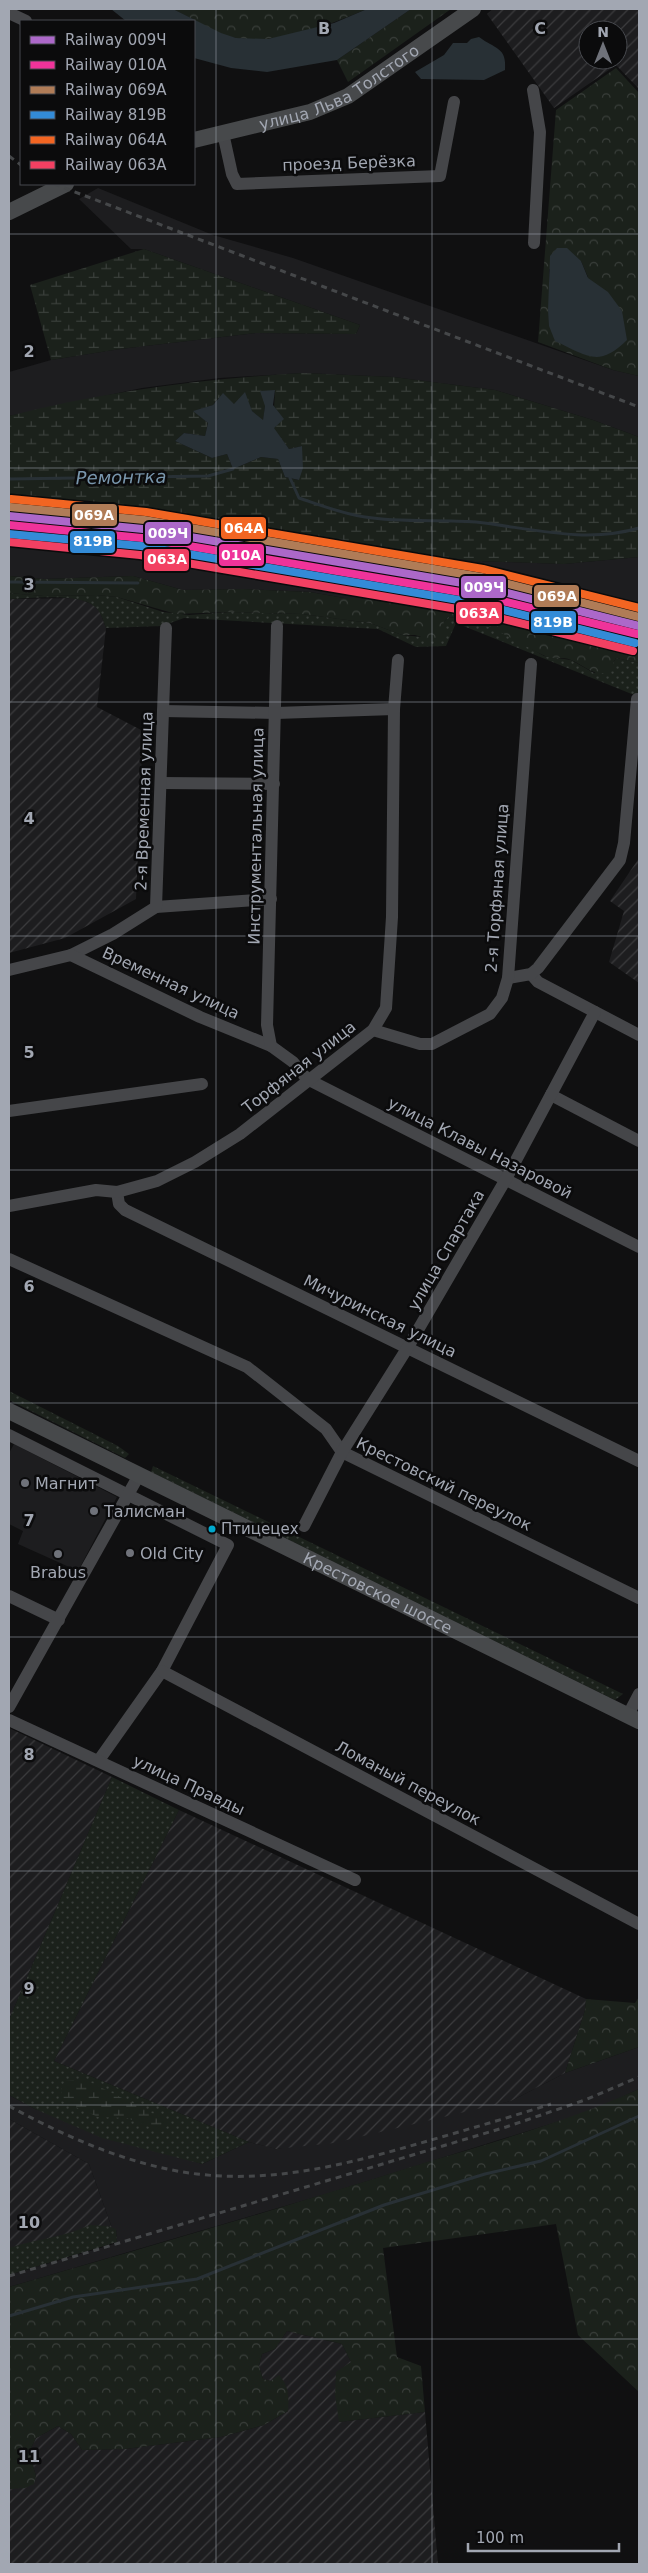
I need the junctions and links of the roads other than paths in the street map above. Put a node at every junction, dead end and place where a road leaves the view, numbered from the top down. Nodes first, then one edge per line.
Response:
1 (473, 9) edge
2 (9, 13) edge
3 (24, 20) edge
4 (533, 90) dead end
5 (454, 102) dead end
6 (224, 133) junction
7 (195, 140) edge
8 (64, 185) edge
9 (9, 212) edge
10 (534, 243) dead end
11 (277, 626) dead end
12 (166, 628) dead end
13 (398, 660) dead end
14 (531, 664) dead end
15 (637, 699) dead end
16 (394, 709) junction
17 (163, 711) junction
18 (276, 712) junction
19 (161, 783) junction
20 (274, 784) junction
21 (271, 899) junction
22 (156, 907) junction
23 (71, 955) junction
24 (9, 970) edge
25 (531, 974) junction
26 (508, 978) junction
27 (595, 1012) junction
28 (373, 1030) junction
29 (639, 1035) edge
30 (272, 1046) junction
31 (307, 1079) junction
32 (202, 1084) dead end
33 (551, 1095) junction
34 (9, 1111) edge
35 (639, 1141) edge
36 (506, 1179) junction
37 (117, 1192) junction
38 (9, 1206) edge
39 (639, 1247) edge
40 (9, 1259) edge
41 (408, 1347) junction
42 (9, 1411) edge
43 (9, 1435) edge
44 (342, 1452) junction
45 (639, 1462) edge
46 (139, 1475) junction
47 (128, 1495) junction
48 (304, 1526) dead end
49 (9, 1596) edge
50 (639, 1598) edge
51 (60, 1620) junction
52 (162, 1672) junction
53 (639, 1694) edge
54 (9, 1707) edge
55 (633, 1718) edge
56 (9, 1720) edge
57 (99, 1760) junction
58 (355, 1880) dead end
59 (639, 1924) edge

1 - 6 main road, улица Льва Толстого
2 - 3 street
4 - 10 street
5 - 6 street, проезд Берёзка
6 - 7 main road, улица Льва Толстого
8 - 9 main road
11 - 18 street, Инструментальная улица
12 - 17 street, 2-я Временная улица
13 - 16 street, Торфяная улица
14 - 26 street, 2-я Торфяная улица
15 - 25 street
16 - 18 street
16 - 28 street, Торфяная улица
17 - 18 street
17 - 19 street, 2-я Временная улица
18 - 20 street, Инструментальная улица
19 - 20 street
19 - 22 street, 2-я Временная улица
20 - 21 street, Инструментальная улица
21 - 22 street
21 - 30 street, Инструментальная улица
22 - 23 street, 2-я Временная улица
23 - 24 street
23 - 30 street, Временная улица
25 - 26 street
25 - 27 street
26 - 28 street, 2-я Торфяная улица
27 - 29 street
27 - 33 street, улица Спартака
28 - 31 street, Торфяная улица
30 - 31 street, Временная улица
31 - 36 street, улица Клавы Назаровой
31 - 37 street, Торфяная улица
32 - 34 street
33 - 35 street
33 - 36 street, улица Спартака
36 - 39 street, улица Клавы Назаровой
36 - 41 street, улица Спартака
37 - 38 street, Торфяная улица
37 - 41 street, Мичуринская улица
40 - 44 street, Крестовский переулок
41 - 44 street, улица Спартака
41 - 45 street, Мичуринская улица
42 - 46 main road, Крестовское шоссе
43 - 47 street
44 - 48 street, улица Спартака
44 - 50 street, Крестовский переулок
46 - 47 street
46 - 55 main road, Крестовское шоссе
47 - 51 street
47 - 52 street
49 - 51 street
51 - 54 street
52 - 57 street
52 - 59 street, Ломаный переулок
53 - 55 street
56 - 57 street, улица Правды
57 - 58 street, улица Правды

